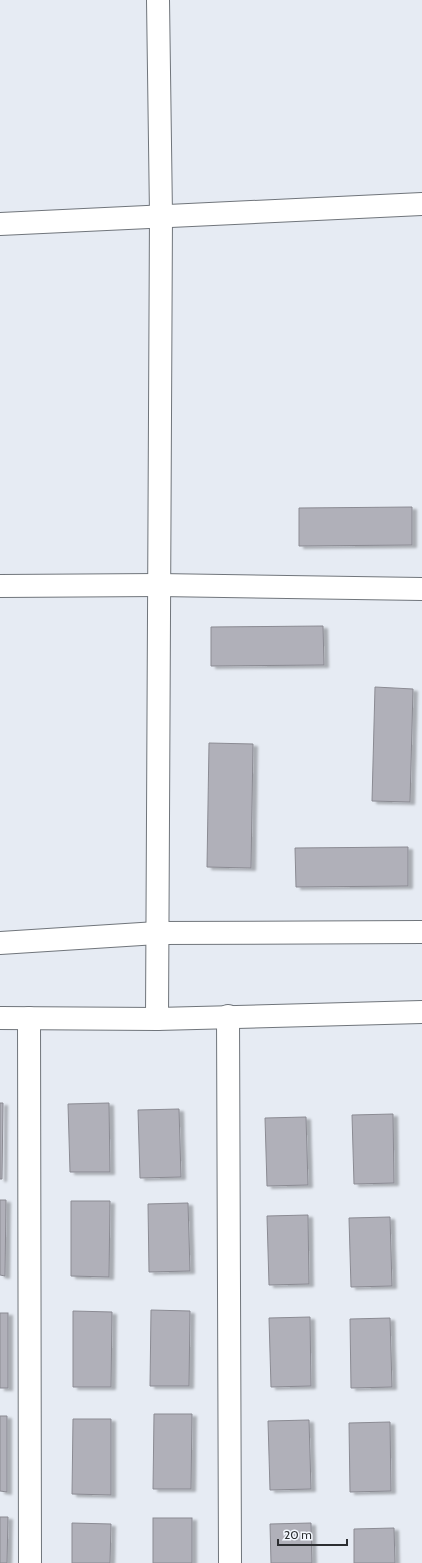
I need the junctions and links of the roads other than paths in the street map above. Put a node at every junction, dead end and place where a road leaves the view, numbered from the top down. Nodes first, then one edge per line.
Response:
1 (158, 0) edge
2 (422, 204) edge
3 (161, 215) junction
4 (0, 224) edge
5 (159, 585) junction
6 (0, 586) edge
7 (422, 589) edge
8 (422, 932) edge
9 (158, 933) junction
10 (0, 943) edge
11 (422, 1012) edge
12 (228, 1016) junction
13 (0, 1018) edge
14 (29, 1018) junction
15 (157, 1019) junction
16 (30, 1563) edge
17 (230, 1563) edge

1 - 3 street
2 - 3 street
3 - 4 street
3 - 5 street
5 - 6 street
5 - 7 street
5 - 9 street
8 - 9 street
9 - 10 street
9 - 15 street
11 - 12 street
12 - 15 street
12 - 17 street
13 - 14 street
14 - 15 street
14 - 16 street

